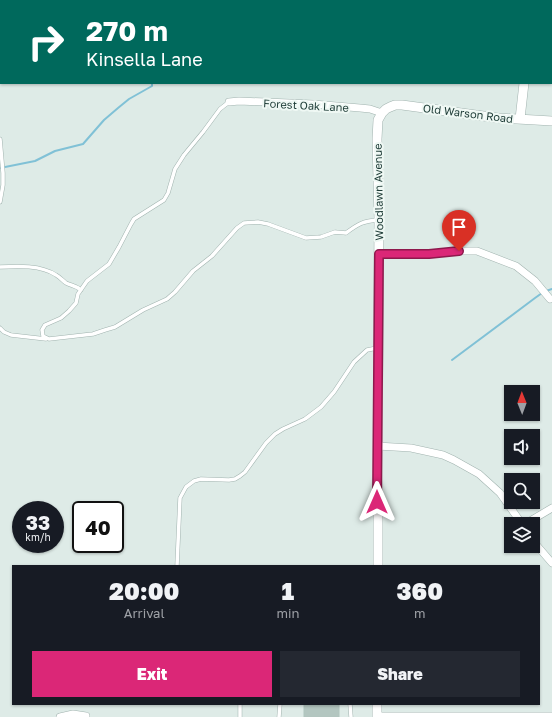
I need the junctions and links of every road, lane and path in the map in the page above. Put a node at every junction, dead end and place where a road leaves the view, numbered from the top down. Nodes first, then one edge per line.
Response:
1 (524, 84) edge
2 (229, 102) joint
3 (384, 111) junction
4 (520, 119) junction
5 (552, 122) edge
6 (0, 139) edge
7 (0, 202) edge
8 (379, 220) junction
9 (379, 254) junction
10 (0, 267) edge
11 (81, 290) junction
12 (550, 298) dead end
13 (0, 328) edge
14 (49, 339) junction
15 (378, 348) junction
16 (377, 446) junction
17 (552, 508) edge
18 (518, 517) edge
19 (536, 517) edge
20 (540, 549) edge
21 (552, 563) edge
22 (177, 565) edge
23 (378, 565) edge
24 (240, 705) edge
25 (280, 705) edge
26 (350, 705) edge
27 (377, 705) edge
28 (86, 716) dead end
29 (552, 716) edge
30 (60, 717) edge
31 (240, 717) edge
32 (280, 717) edge
33 (351, 717) edge
34 (377, 717) edge

1 - 4 street
2 - 3 street, Forest Oak Lane
2 - 11 lane
3 - 4 street, Old Warson Road
3 - 8 street, Woodlawn Avenue
4 - 5 street, Old Warson Road
6 - 7 lane
8 - 9 street, Woodlawn Avenue
8 - 14 lane
9 - 12 street
9 - 15 street, Woodlawn Avenue
10 - 11 lane
11 - 14 lane
13 - 14 lane
15 - 16 street, Woodlawn Avenue
15 - 22 lane
16 - 18 street
16 - 23 street, Woodlawn Avenue
17 - 19 street
20 - 21 street
24 - 31 lane
25 - 32 lane
26 - 33 lane
27 - 34 street
28 - 30 street
29 - 34 street

